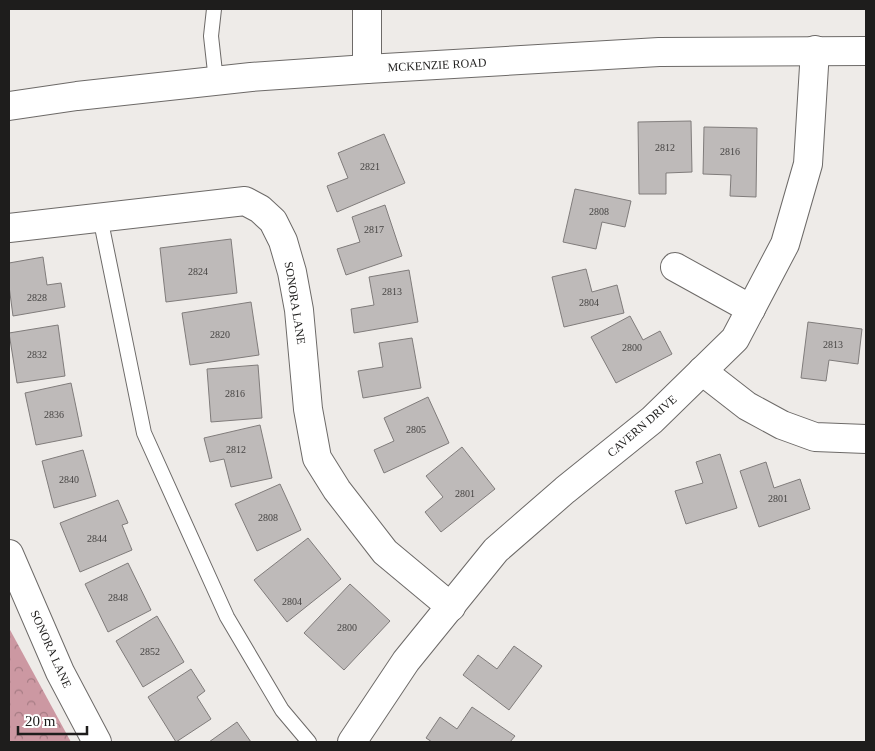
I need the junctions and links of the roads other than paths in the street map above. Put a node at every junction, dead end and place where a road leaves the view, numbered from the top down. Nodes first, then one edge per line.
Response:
1 (214, 9) edge
2 (367, 9) edge
3 (814, 50) junction
4 (866, 51) edge
5 (367, 69) junction
6 (216, 81) junction
7 (9, 106) edge
8 (100, 218) junction
9 (9, 228) edge
10 (675, 267) dead end
11 (751, 309) junction
12 (702, 370) junction
13 (866, 440) edge
14 (9, 554) edge
15 (450, 607) junction
16 (96, 742) edge
17 (309, 742) edge
18 (352, 742) edge

1 - 6 lane
2 - 5 street
3 - 4 street, MCKENZIE ROAD
3 - 5 street, MCKENZIE ROAD
3 - 11 street, CAVERN DRIVE
5 - 6 street, MCKENZIE ROAD
6 - 7 street, MCKENZIE ROAD
8 - 9 street, SONORA LANE
8 - 15 street, SONORA LANE
8 - 17 lane
10 - 11 street
11 - 12 street, CAVERN DRIVE
12 - 13 street
12 - 15 street, CAVERN DRIVE
14 - 16 street, SONORA LANE
15 - 18 street, CAVERN DRIVE

